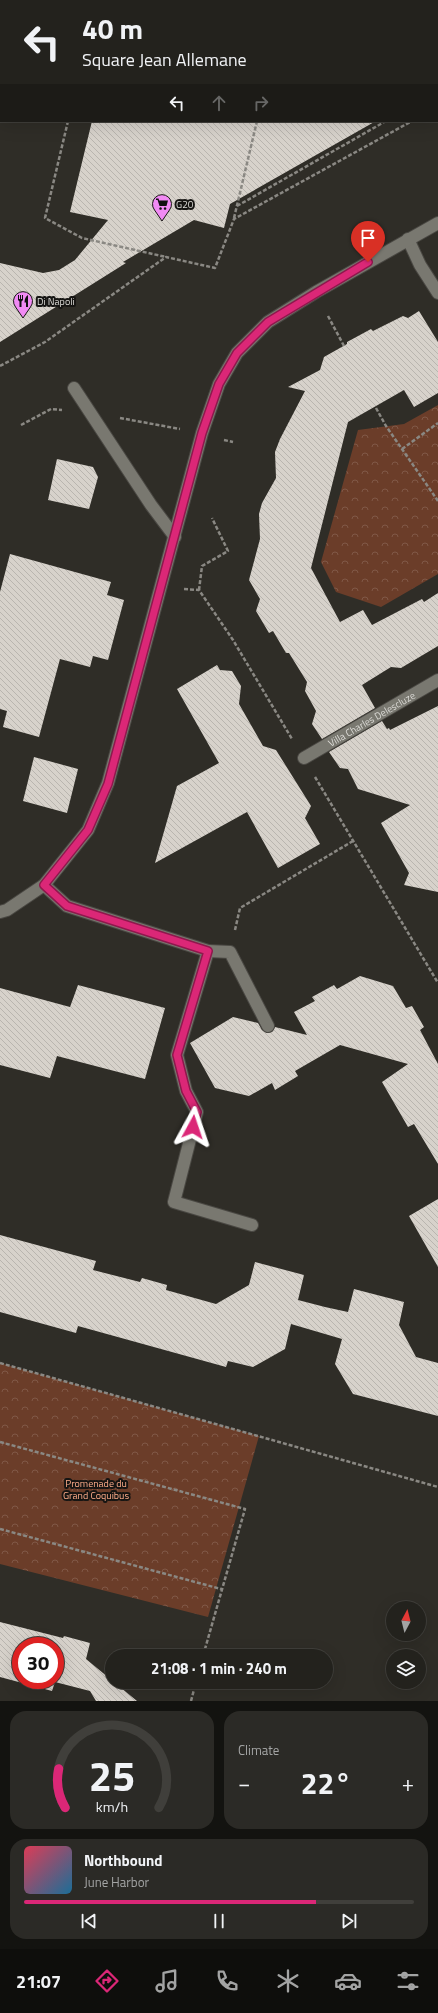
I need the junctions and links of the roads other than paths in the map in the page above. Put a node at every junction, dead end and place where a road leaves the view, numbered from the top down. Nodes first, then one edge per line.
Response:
1 (438, 223) edge
2 (408, 239) junction
3 (438, 293) edge
4 (74, 388) dead end
5 (175, 538) junction
6 (438, 680) edge
7 (304, 758) dead end
8 (44, 885) junction
9 (0, 912) edge
10 (208, 951) junction
11 (268, 1026) dead end
12 (252, 1225) dead end

1 - 2 street
2 - 3 street
2 - 5 street
4 - 5 street
5 - 8 street
6 - 7 street, Villa Charles Delescluze
8 - 9 street
8 - 10 street
10 - 11 street
10 - 12 street

